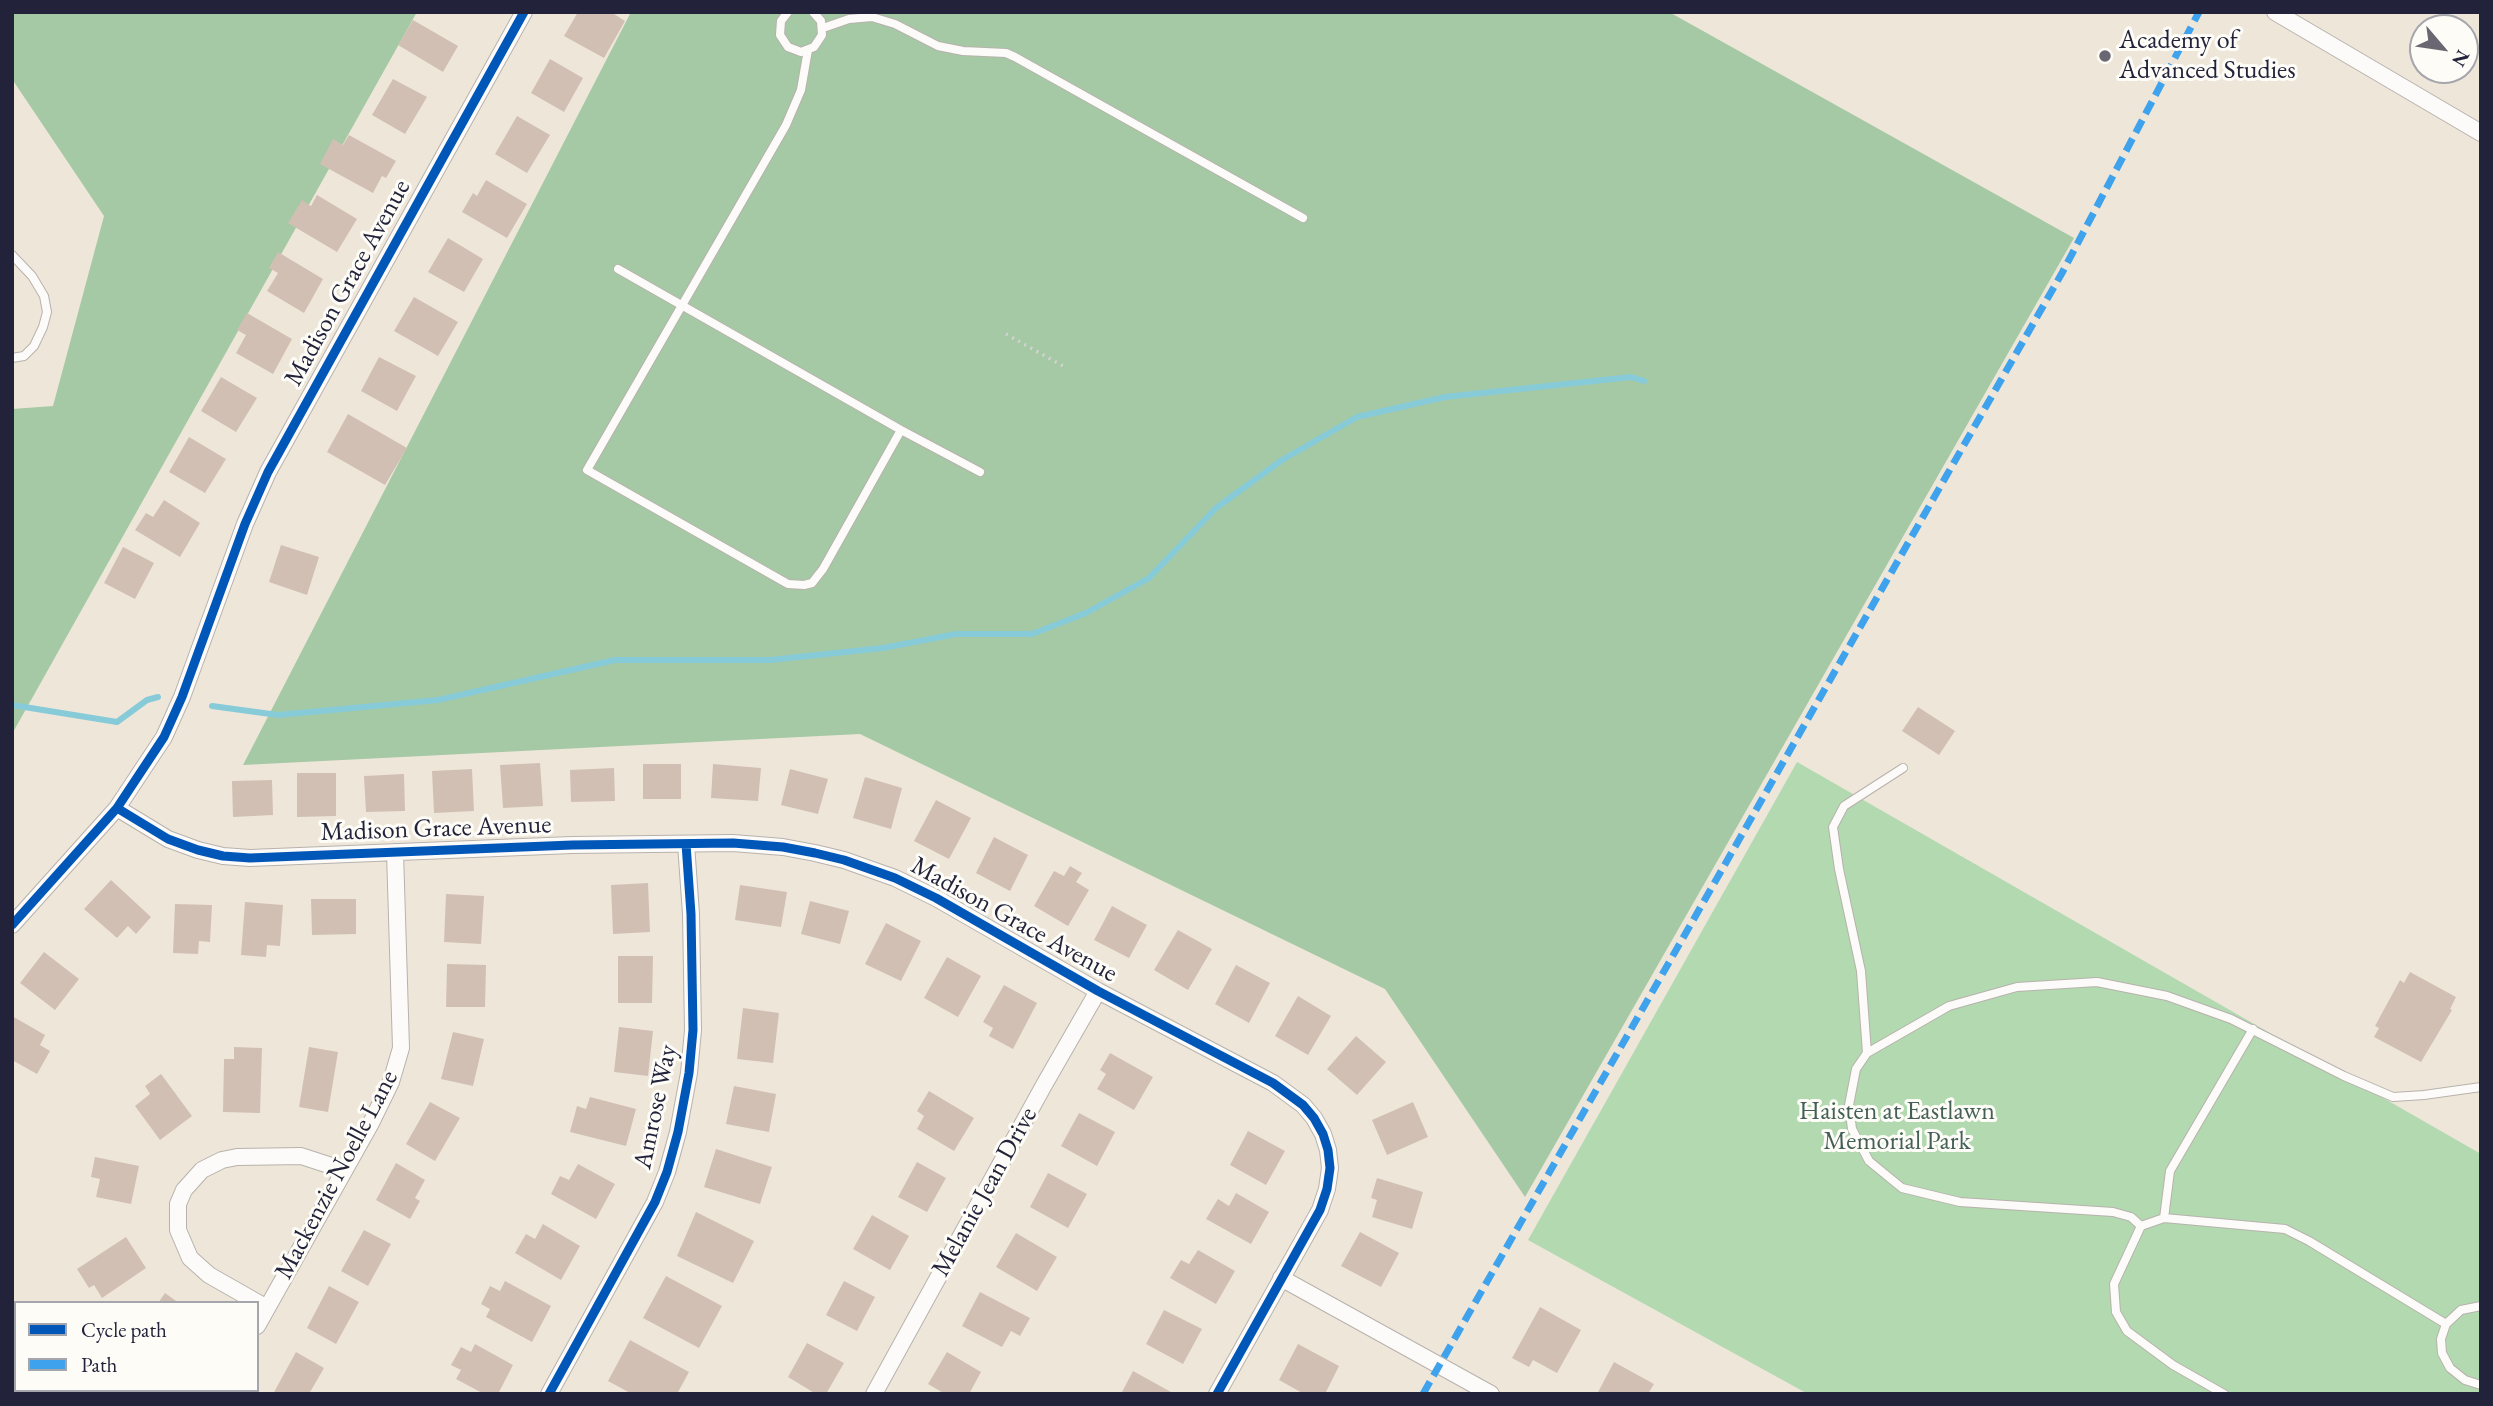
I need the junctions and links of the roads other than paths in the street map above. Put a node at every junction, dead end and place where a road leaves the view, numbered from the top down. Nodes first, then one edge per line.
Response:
1 (524, 12) edge
2 (788, 12) edge
3 (813, 12) edge
4 (2275, 12) edge
5 (822, 28) junction
6 (808, 50) junction
7 (2481, 133) edge
8 (1303, 218) dead end
9 (12, 255) edge
10 (618, 269) dead end
11 (682, 305) junction
12 (12, 358) edge
13 (901, 430) junction
14 (980, 472) dead end
15 (1903, 768) dead end
16 (117, 808) junction
17 (686, 844) junction
18 (395, 852) junction
19 (12, 925) edge
20 (1098, 991) junction
21 (2253, 1029) junction
22 (1867, 1053) junction
23 (2481, 1087) edge
24 (344, 1170) junction
25 (2164, 1218) junction
26 (2141, 1226) junction
27 (1281, 1278) junction
28 (255, 1301) edge
29 (259, 1303) edge
30 (2481, 1306) edge
31 (267, 1308) junction
32 (259, 1322) edge
33 (2446, 1324) junction
34 (2481, 1385) edge
35 (550, 1394) edge
36 (874, 1394) edge
37 (1217, 1394) edge
38 (1491, 1394) edge
39 (2224, 1394) edge

1 - 16 street, Madison Grace Avenue
2 - 6 lane
3 - 5 lane
4 - 7 street
5 - 6 lane
5 - 8 lane
6 - 11 lane
9 - 12 lane
10 - 11 lane
11 - 13 lane
11 - 13 lane
13 - 14 lane
15 - 22 lane
16 - 18 street, Madison Grace Avenue
16 - 19 street, Madison Grace Avenue
17 - 18 street, Madison Grace Avenue
17 - 20 street, Madison Grace Avenue
17 - 35 street, Amrose Way
18 - 24 street, Mackenzie Noelle Lane
20 - 27 street, Madison Grace Avenue
20 - 36 street, Melanie Jean Drive
21 - 22 lane
21 - 23 lane
21 - 25 lane
22 - 26 lane
24 - 28 street
24 - 31 street, Mackenzie Noelle Lane
25 - 26 lane
25 - 33 lane
26 - 39 lane
27 - 37 street, Madison Grace Avenue
27 - 38 street
29 - 31 street
30 - 33 lane
31 - 32 street, Mackenzie Noelle Lane
33 - 34 lane

